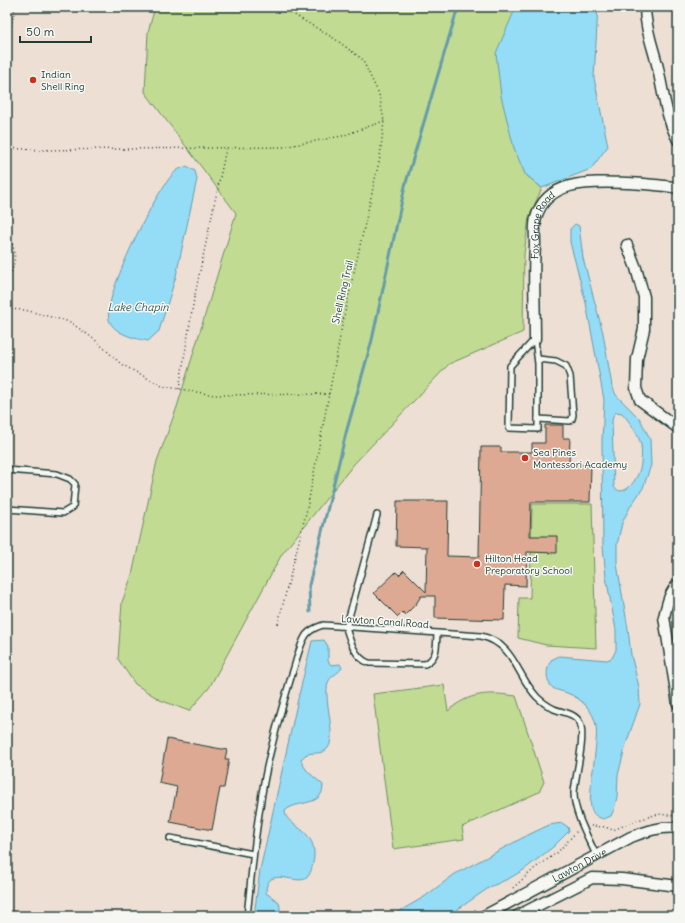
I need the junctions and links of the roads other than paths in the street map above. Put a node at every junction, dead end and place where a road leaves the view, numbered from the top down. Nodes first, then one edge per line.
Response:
1 (645, 7) edge
2 (678, 140) edge
3 (678, 188) edge
4 (627, 245) dead end
5 (536, 339) junction
6 (538, 359) junction
7 (538, 419) junction
8 (678, 428) edge
9 (7, 470) edge
10 (7, 509) edge
11 (377, 515) dead end
12 (678, 584) edge
13 (346, 628) junction
14 (437, 634) junction
15 (678, 704) edge
16 (678, 828) edge
17 (170, 838) dead end
18 (253, 854) junction
19 (596, 855) junction
20 (678, 886) edge
21 (482, 912) edge
22 (247, 916) edge
23 (517, 916) edge

1 - 2 street
3 - 5 street, Fox Grape Road
4 - 8 street
5 - 6 lane
5 - 7 lane
6 - 7 lane
6 - 7 lane
9 - 10 lane
11 - 13 lane
12 - 15 street
13 - 14 lane, Lawton Canal Road
13 - 14 lane
13 - 18 lane, Lawton Canal Road
14 - 19 lane, Lawton Canal Road
16 - 19 street, Lawton Drive
17 - 18 lane
18 - 22 lane, Lawton Canal Road
19 - 21 street, Lawton Drive
20 - 23 street

